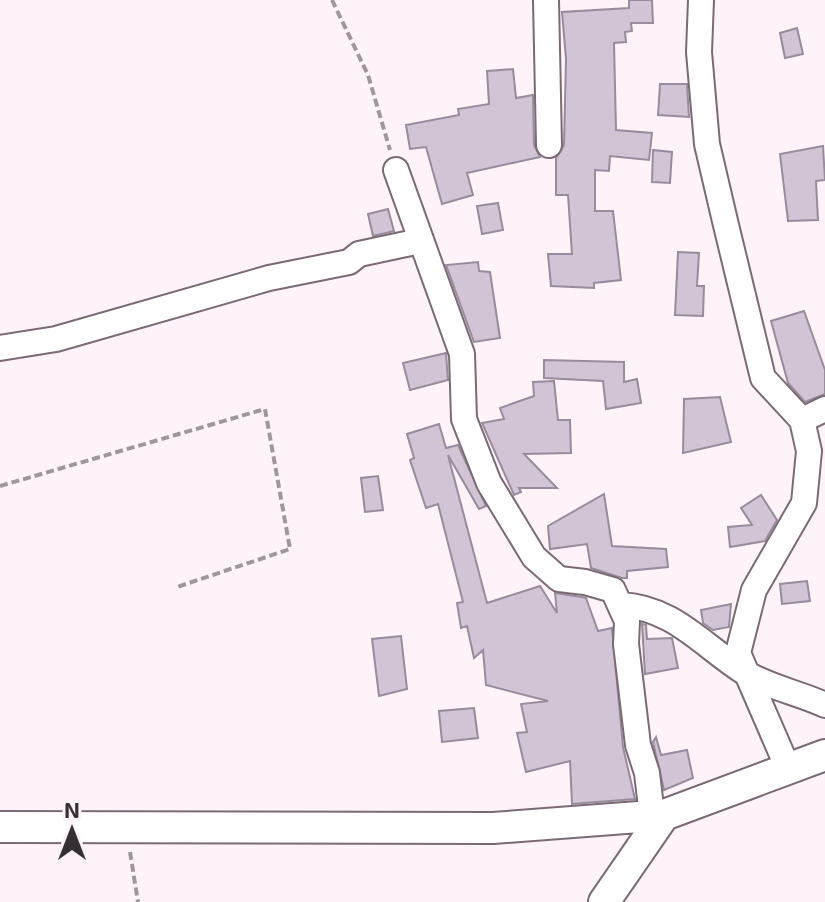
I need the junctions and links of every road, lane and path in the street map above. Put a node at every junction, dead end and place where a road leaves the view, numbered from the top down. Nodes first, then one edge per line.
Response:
1 (332, 0) edge
2 (546, 0) edge
3 (701, 0) edge
4 (549, 145) dead end
5 (396, 170) joint
6 (420, 241) junction
7 (0, 348) edge
8 (825, 409) edge
9 (802, 420) junction
10 (0, 486) edge
11 (177, 587) dead end
12 (620, 605) junction
13 (748, 674) junction
14 (825, 705) edge
15 (825, 755) edge
16 (787, 766) junction
17 (658, 815) junction
18 (4, 821) edge
19 (127, 826) junction
20 (138, 902) edge
21 (604, 902) edge

1 - 5 path
2 - 4 street
3 - 9 street
5 - 6 street
6 - 7 street
6 - 12 street
8 - 9 street
9 - 13 street
10 - 11 path
12 - 13 street
12 - 17 street
13 - 14 street
13 - 16 street
15 - 16 street
16 - 17 street
17 - 19 street
17 - 21 street
18 - 19 street
19 - 20 path

